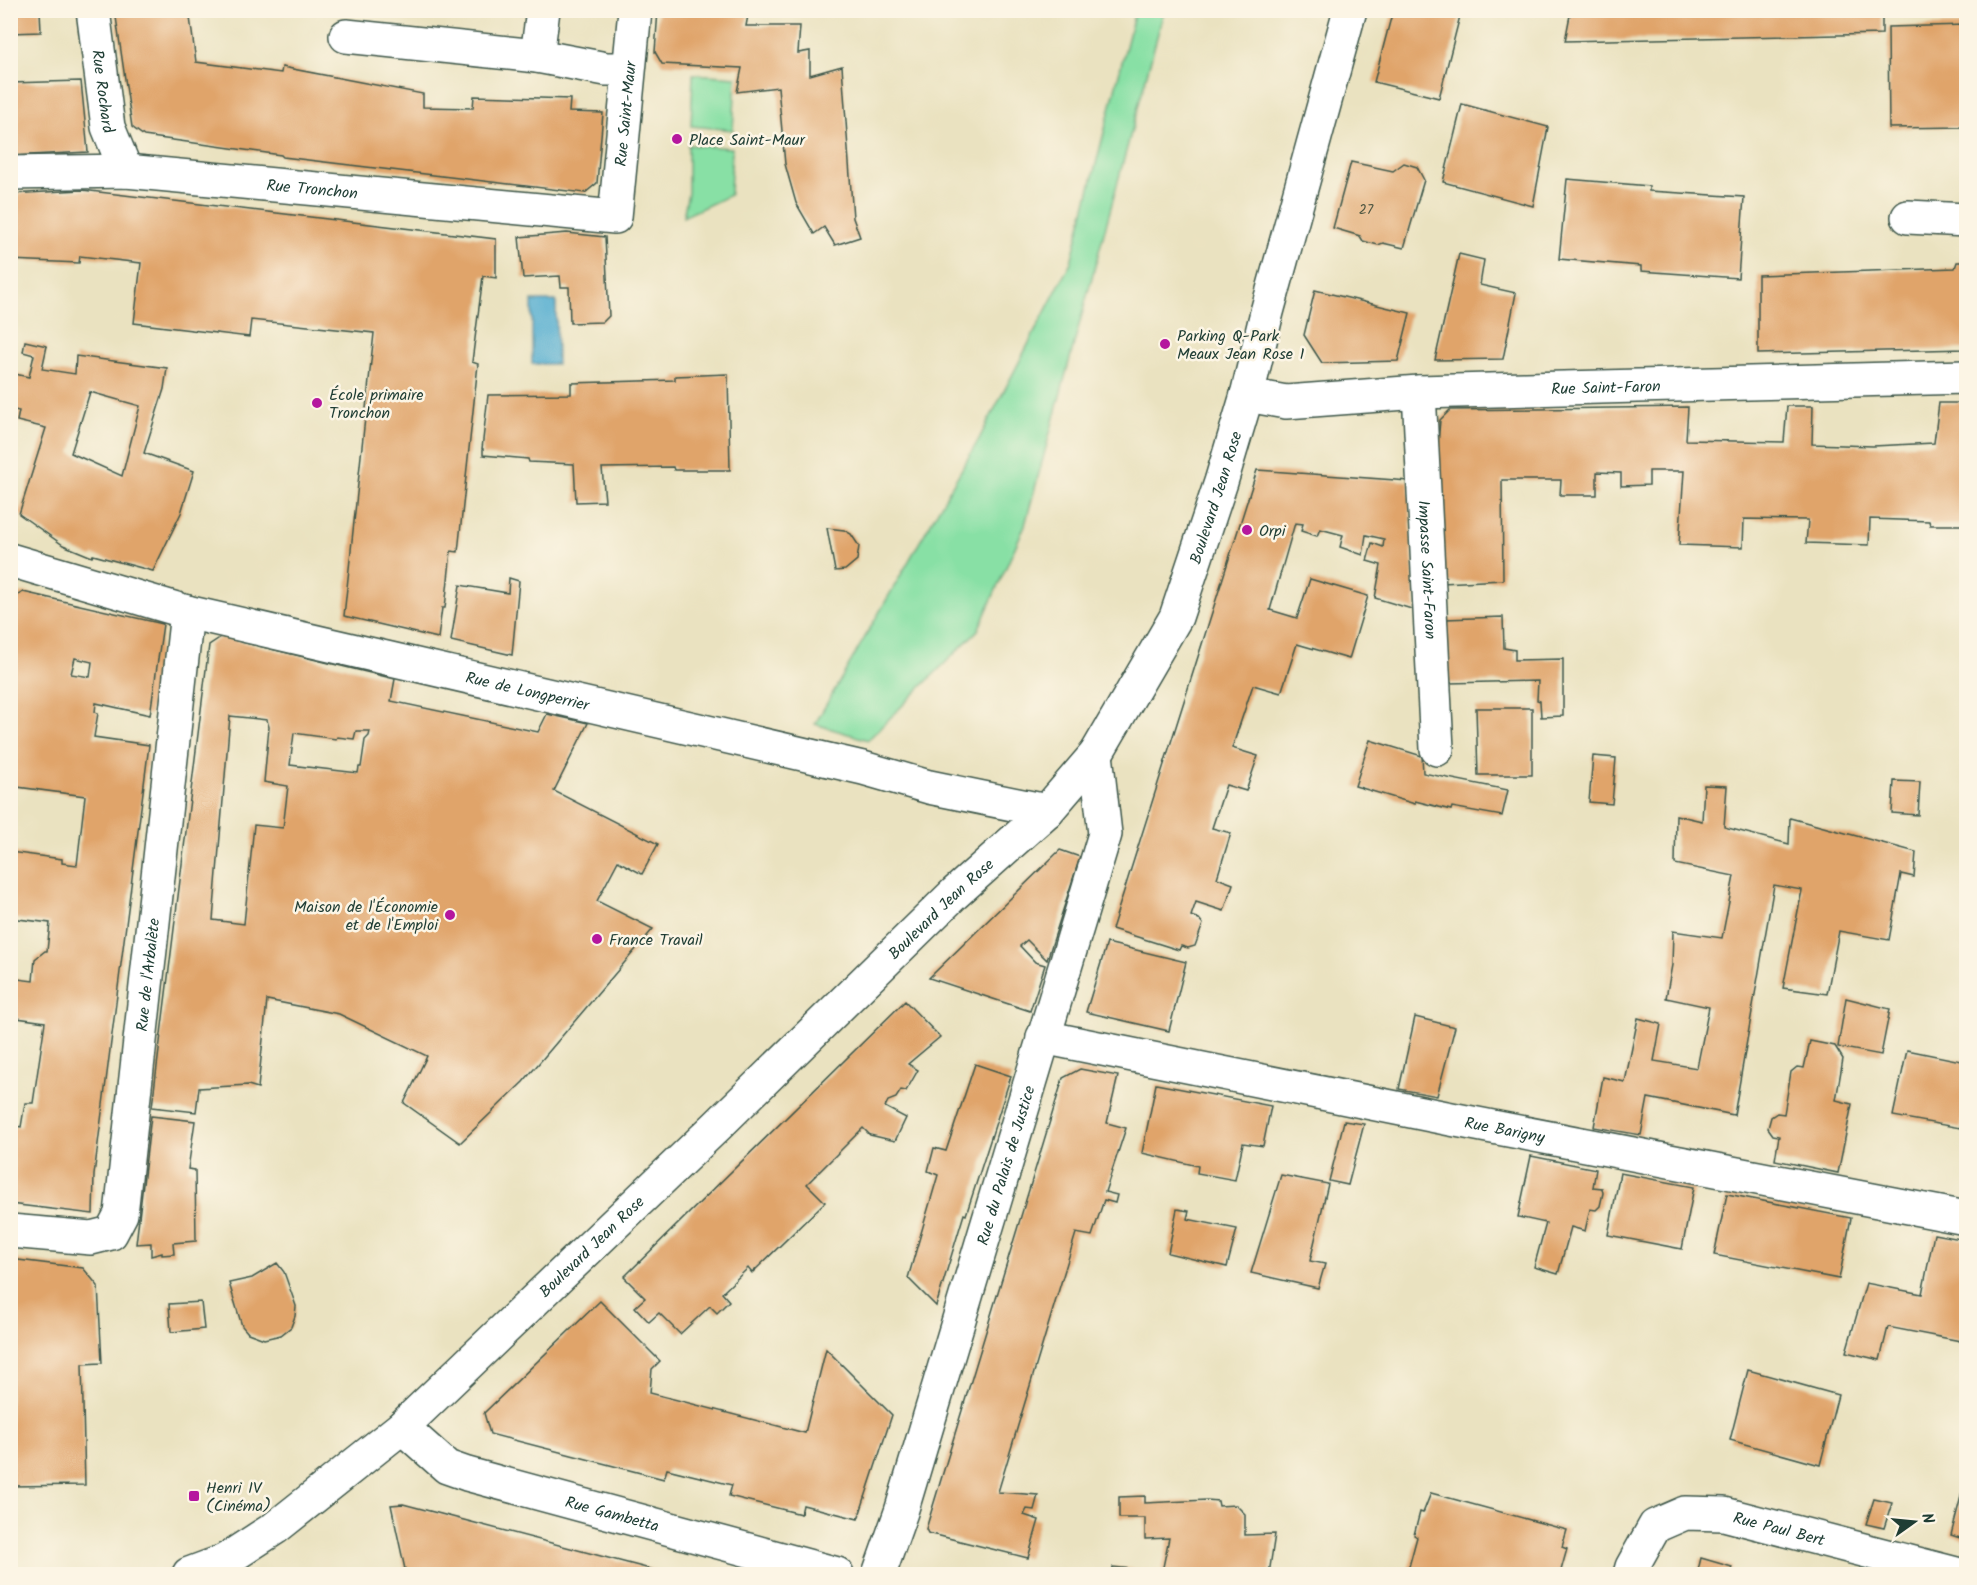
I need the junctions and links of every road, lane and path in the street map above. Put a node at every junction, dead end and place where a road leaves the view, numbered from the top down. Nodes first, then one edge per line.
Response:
1 (93, 10) edge
2 (543, 10) edge
3 (635, 10) edge
4 (1350, 10) edge
5 (346, 36) dead end
6 (537, 56) junction
7 (628, 69) junction
8 (126, 171) junction
9 (10, 173) edge
10 (615, 217) joint
11 (1908, 218) dead end
12 (1966, 220) edge
13 (1966, 377) edge
14 (1419, 392) junction
15 (1247, 395) junction
16 (10, 560) edge
17 (179, 610) junction
18 (1437, 749) dead end
19 (1096, 754) junction
20 (1047, 811) junction
21 (1043, 1037) junction
22 (1966, 1218) edge
23 (10, 1231) edge
24 (402, 1427) junction
25 (189, 1575) edge
26 (837, 1575) edge
27 (879, 1575) edge
28 (1630, 1575) edge
29 (1956, 1575) edge

1 - 8 street, Rue Rochard
2 - 6 street
3 - 7 street, Rue Saint-Maur
4 - 15 street, Boulevard Jean Rose
5 - 6 street
6 - 7 street
7 - 10 street, Rue Saint-Maur
8 - 9 street, Rue Tronchon
8 - 10 street, Rue Tronchon
11 - 12 street
13 - 14 street, Rue Saint-Faron
14 - 15 street, Rue Saint-Faron
14 - 18 street, Impasse Saint-Faron
15 - 19 street, Boulevard Jean Rose
16 - 17 street, Rue de Longperrier
17 - 20 street, Rue de Longperrier
17 - 23 street, Rue de l'Arbalète
19 - 20 street, Boulevard Jean Rose
19 - 21 street, Rue du Palais de Justice
20 - 24 street, Boulevard Jean Rose
21 - 22 street, Rue Barigny
21 - 27 street, Rue du Palais de Justice
24 - 25 street, Boulevard Jean Rose
24 - 26 street, Rue Gambetta
28 - 29 street, Rue Paul Bert

